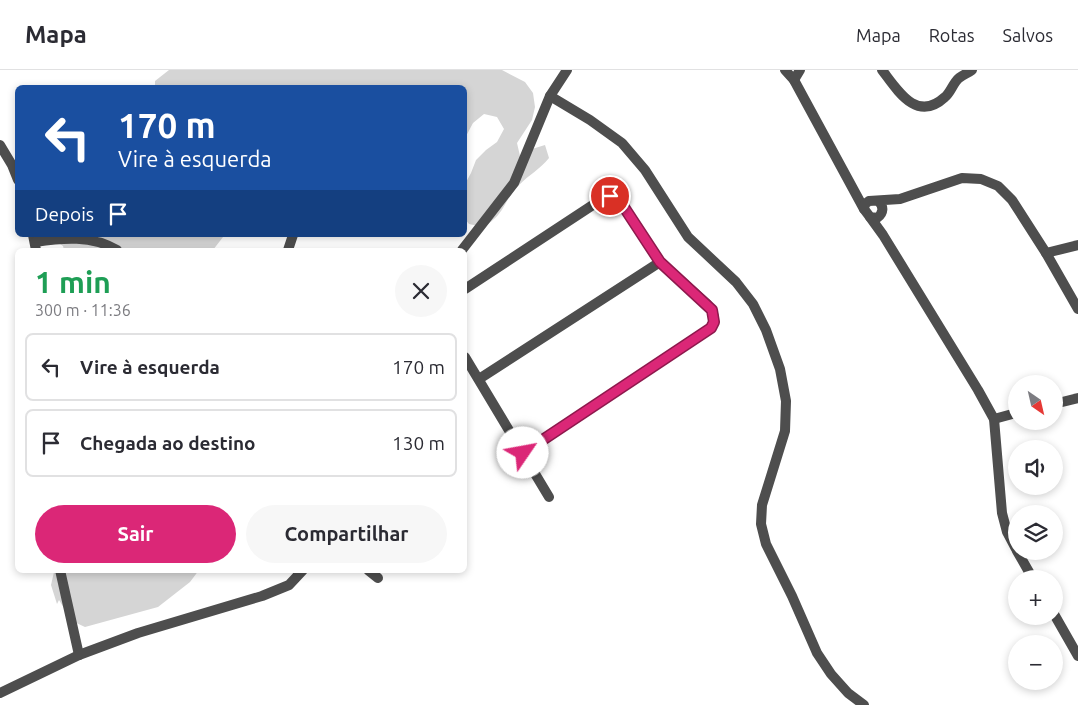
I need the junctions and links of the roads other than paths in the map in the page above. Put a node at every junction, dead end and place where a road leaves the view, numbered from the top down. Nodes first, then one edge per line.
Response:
1 (567, 70) edge
2 (785, 70) edge
3 (800, 70) edge
4 (882, 70) edge
5 (972, 70) edge
6 (794, 80) junction
7 (550, 96) junction
8 (0, 145) edge
9 (15, 172) edge
10 (852, 184) junction
11 (900, 199) junction
12 (876, 200) junction
13 (867, 213) junction
14 (882, 213) junction
15 (882, 235) junction
16 (35, 242) edge
17 (1078, 245) edge
18 (111, 248) edge
19 (464, 248) edge
20 (1046, 253) junction
21 (660, 262) junction
22 (467, 288) edge
23 (1078, 309) edge
24 (467, 360) edge
25 (479, 379) junction
26 (1078, 398) edge
27 (1063, 402) edge
28 (1008, 415) edge
29 (994, 419) junction
30 (523, 453) junction
31 (549, 497) dead end
32 (1008, 534) edge
33 (61, 573) edge
34 (300, 573) edge
35 (372, 573) edge
36 (378, 578) dead end
37 (1060, 625) edge
38 (79, 655) junction
39 (1078, 656) edge
40 (0, 693) edge
41 (864, 705) edge

1 - 7 street
2 - 6 street
3 - 6 street
4 - 5 street
6 - 10 street
7 - 19 street
7 - 41 street
8 - 9 street
10 - 12 street
10 - 13 street
11 - 12 street
11 - 14 street
11 - 20 street
12 - 13 street
12 - 14 street
13 - 14 street
13 - 15 street
14 - 15 street
15 - 29 street
16 - 18 street
17 - 20 street
20 - 23 street
21 - 22 street
21 - 25 street
21 - 30 street
24 - 25 street
25 - 30 street
26 - 27 street
28 - 29 street
29 - 32 street
30 - 31 street
33 - 38 street
34 - 38 street
35 - 36 street
37 - 39 street
38 - 40 street

